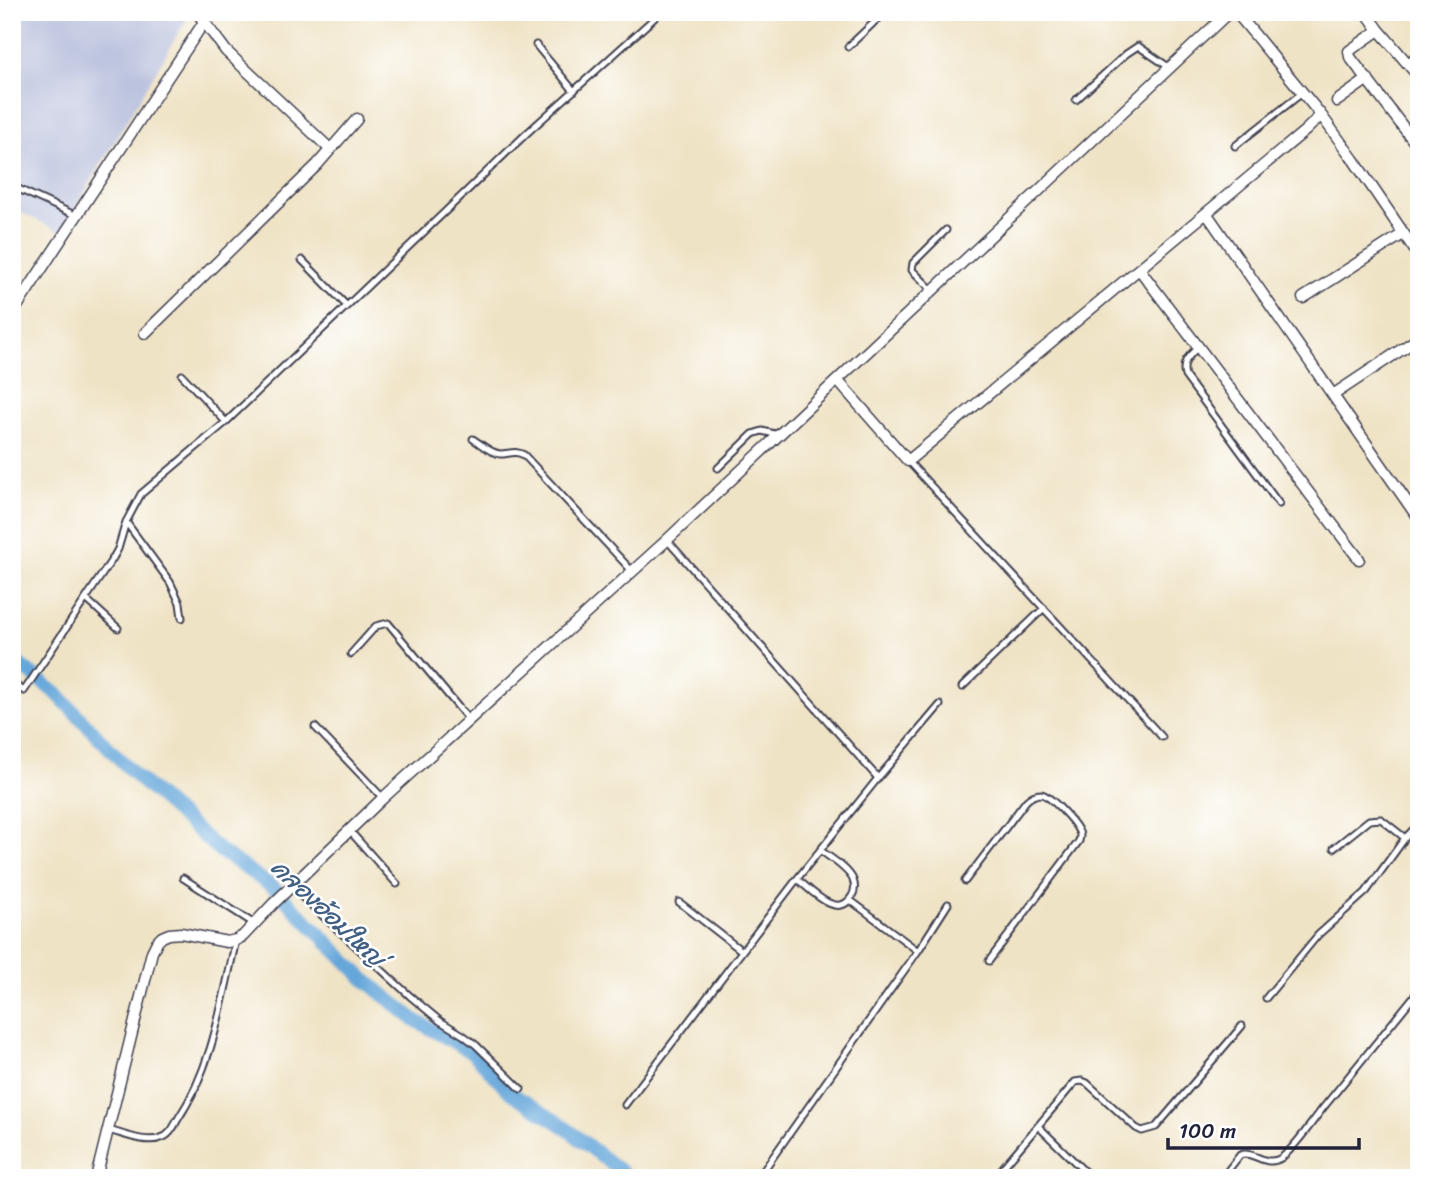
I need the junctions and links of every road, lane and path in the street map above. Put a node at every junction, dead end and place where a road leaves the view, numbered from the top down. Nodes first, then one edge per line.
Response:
1 (197, 12) edge
2 (661, 12) edge
3 (1229, 12) edge
4 (1236, 12) edge
5 (1366, 12) edge
6 (883, 13) edge
7 (204, 22) junction
8 (1379, 30) junction
9 (536, 45) dead end
10 (848, 47) dead end
11 (1419, 52) edge
12 (1407, 62) junction
13 (1170, 68) junction
14 (1419, 77) edge
15 (1368, 79) junction
16 (574, 91) junction
17 (1302, 93) junction
18 (1076, 100) dead end
19 (1337, 101) dead end
20 (1321, 115) junction
21 (357, 120) dead end
22 (1235, 146) dead end
23 (1419, 148) edge
24 (330, 149) junction
25 (12, 186) edge
26 (1207, 214) junction
27 (77, 216) junction
28 (946, 230) dead end
29 (1403, 234) junction
30 (1418, 253) edge
31 (302, 260) dead end
32 (1140, 270) junction
33 (932, 290) junction
34 (1303, 298) dead end
35 (346, 306) junction
36 (12, 314) edge
37 (145, 333) dead end
38 (1419, 338) edge
39 (1198, 347) junction
40 (182, 375) dead end
41 (838, 381) junction
42 (1333, 395) junction
43 (226, 422) junction
44 (779, 435) junction
45 (473, 439) dead end
46 (908, 461) junction
47 (718, 468) dead end
48 (1279, 504) dead end
49 (1414, 512) dead end
50 (125, 522) junction
51 (667, 540) junction
52 (1359, 559) dead end
53 (632, 571) junction
54 (86, 599) junction
55 (1044, 608) junction
56 (182, 618) dead end
57 (118, 628) dead end
58 (351, 654) dead end
59 (12, 683) edge
60 (962, 687) dead end
61 (940, 705) dead end
62 (468, 720) junction
63 (315, 727) dead end
64 (1162, 737) dead end
65 (878, 778) junction
66 (383, 798) junction
67 (1419, 824) edge
68 (349, 830) junction
69 (1405, 838) junction
70 (1334, 848) dead end
71 (820, 850) junction
72 (183, 878) dead end
73 (797, 879) junction
74 (965, 881) dead end
75 (397, 884) dead end
76 (289, 889) junction
77 (850, 900) junction
78 (679, 902) dead end
79 (948, 904) dead end
80 (253, 923) junction
81 (236, 940) junction
82 (742, 951) junction
83 (918, 951) junction
84 (989, 961) dead end
85 (1419, 990) edge
86 (1266, 998) dead end
87 (1242, 1026) dead end
88 (521, 1089) dead end
89 (625, 1105) dead end
90 (1038, 1126) junction
91 (108, 1130) junction
92 (1086, 1173) dead end
93 (761, 1174) dead end
94 (96, 1178) edge
95 (994, 1178) edge
96 (1222, 1178) edge

1 - 7 street
2 - 16 lane
3 - 13 street
4 - 17 street
5 - 8 street
6 - 10 lane
7 - 24 street
7 - 27 street
8 - 12 street
8 - 15 street
9 - 16 lane
11 - 12 lane
12 - 14 street
13 - 18 lane
13 - 33 street
15 - 19 street
15 - 23 street
16 - 35 lane
17 - 20 street
17 - 22 lane
20 - 26 street
20 - 29 street
21 - 24 street
24 - 37 street
25 - 27 lane
26 - 32 street
26 - 42 street
27 - 36 street
28 - 33 lane
29 - 30 street
29 - 34 street
31 - 35 lane
32 - 39 street
32 - 46 street
33 - 41 street
35 - 43 lane
38 - 42 street
39 - 48 lane
39 - 52 street
40 - 43 lane
41 - 44 street
41 - 46 street
42 - 49 street
43 - 50 lane
44 - 47 lane
44 - 51 street
45 - 53 lane
46 - 55 lane
50 - 54 lane
50 - 56 lane
51 - 53 street
51 - 65 lane
53 - 62 street
54 - 57 lane
54 - 59 lane
55 - 60 lane
55 - 64 lane
58 - 62 lane
61 - 65 lane
62 - 66 street
63 - 66 lane
65 - 71 lane
66 - 68 street
67 - 69 lane
68 - 75 lane
68 - 76 street
69 - 70 lane
69 - 86 lane
71 - 73 lane
71 - 77 lane
72 - 80 lane
73 - 77 lane
73 - 82 lane
74 - 84 lane
76 - 80 street
76 - 88 lane
77 - 83 lane
78 - 82 lane
79 - 83 lane
80 - 81 street
81 - 91 lane
81 - 91 street
82 - 89 lane
83 - 93 lane
85 - 96 lane
87 - 90 lane
90 - 92 lane
90 - 95 lane
91 - 94 street

